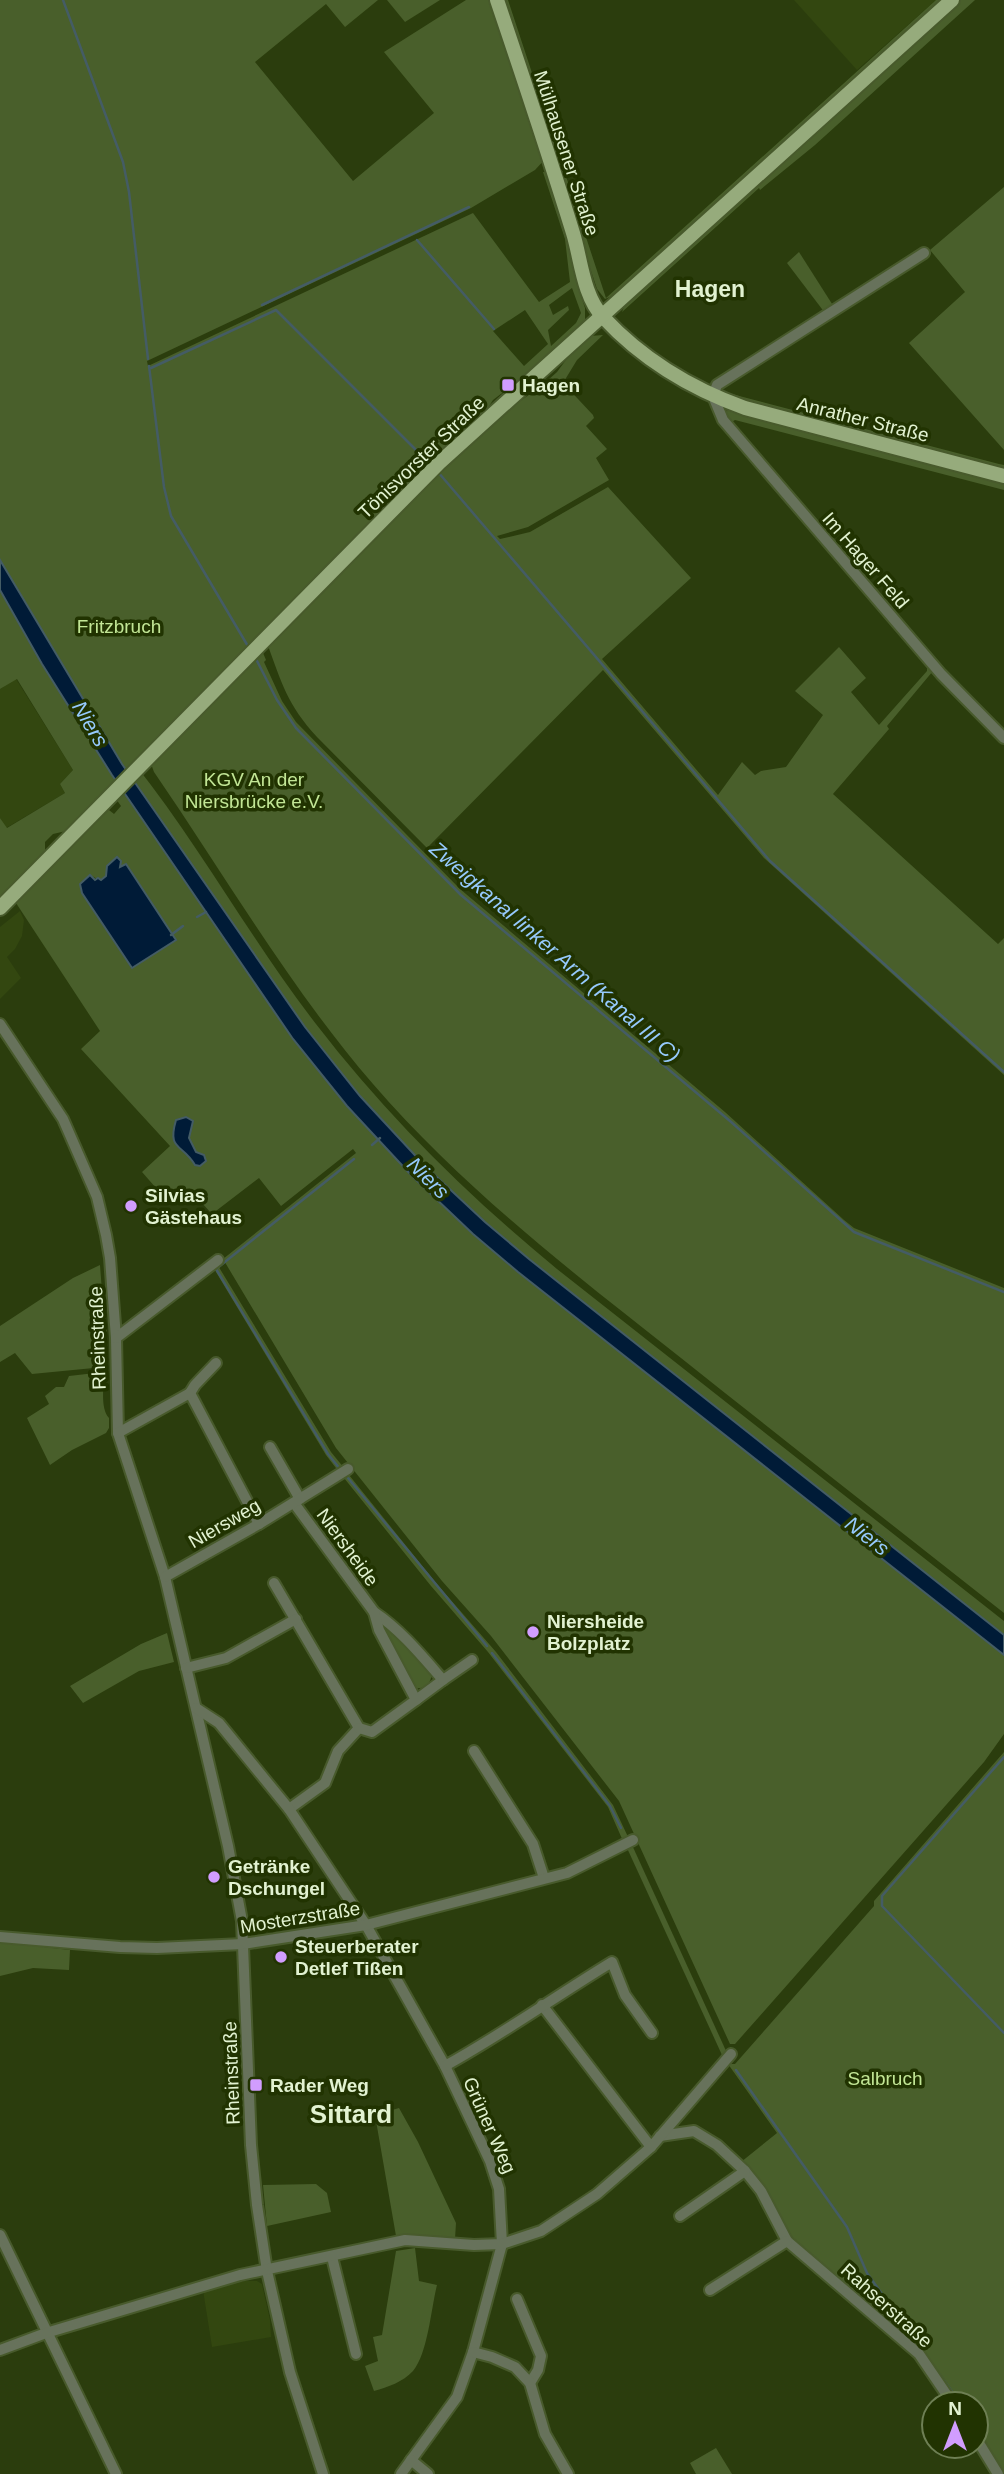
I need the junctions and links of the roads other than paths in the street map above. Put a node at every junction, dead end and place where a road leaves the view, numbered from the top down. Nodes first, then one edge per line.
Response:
1 (497, 0) edge
2 (952, 0) edge
3 (924, 253) dead end
4 (603, 317) junction
5 (713, 396) junction
6 (1004, 476) edge
7 (1004, 738) edge
8 (0, 908) edge
9 (0, 1024) edge
10 (218, 1260) dead end
11 (116, 1338) junction
12 (216, 1363) dead end
13 (190, 1393) junction
14 (118, 1433) junction
15 (270, 1447) dead end
16 (348, 1469) dead end
17 (297, 1501) junction
18 (259, 1524) junction
19 (165, 1577) junction
20 (274, 1583) dead end
21 (374, 1612) junction
22 (296, 1619) junction
23 (472, 1660) dead end
24 (186, 1668) junction
25 (443, 1680) junction
26 (416, 1700) junction
27 (196, 1708) junction
28 (359, 1728) junction
29 (474, 1751) dead end
30 (289, 1810) junction
31 (633, 1840) dead end
32 (544, 1878) junction
33 (366, 1925) junction
34 (0, 1937) edge
35 (243, 1944) junction
36 (542, 2005) junction
37 (652, 2033) dead end
38 (731, 2054) dead end
39 (445, 2066) junction
40 (660, 2136) junction
41 (650, 2147) junction
42 (745, 2171) junction
43 (680, 2216) dead end
44 (0, 2235) edge
45 (787, 2241) junction
46 (502, 2244) junction
47 (332, 2257) junction
48 (267, 2271) junction
49 (710, 2290) dead end
50 (517, 2299) dead end
51 (46, 2333) junction
52 (0, 2350) edge
53 (473, 2352) junction
54 (356, 2354) dead end
55 (530, 2383) junction
56 (943, 2390) edge
57 (411, 2460) junction
58 (116, 2474) edge
59 (323, 2474) edge
60 (401, 2474) edge
61 (428, 2474) edge
62 (568, 2474) edge

1 - 4 main road, Mülhausener Straße
2 - 4 main road, Tönisvorster Straße
3 - 5 street
4 - 5 main road, Anrather Straße
4 - 8 main road, Tönisvorster Straße
5 - 6 main road, Anrather Straße
5 - 7 street, Im Hager Feld
9 - 11 street, Rheinstraße
10 - 11 street
11 - 14 street, Rheinstraße
12 - 13 street
13 - 14 street
13 - 18 street
14 - 19 street, Rheinstraße
15 - 17 street
16 - 17 street, Niersweg
17 - 18 street, Niersweg
17 - 21 street, Niersheide
18 - 19 street, Niersweg
19 - 24 street, Rheinstraße
20 - 22 street
21 - 25 street, Niersheide
21 - 26 street, Niersheide
22 - 24 street
22 - 28 street
23 - 25 street
24 - 27 street, Rheinstraße
25 - 26 street
26 - 28 street
27 - 30 street, Grüner Weg
27 - 35 street, Rheinstraße
28 - 30 street
29 - 32 street
30 - 33 street, Grüner Weg
31 - 32 street, Mosterzstraße
32 - 33 street, Mosterzstraße
33 - 35 street, Mosterzstraße
33 - 39 street, Grüner Weg
34 - 35 street, Mosterzstraße
35 - 48 street, Rheinstraße
36 - 37 street
36 - 39 street
36 - 41 street
38 - 40 street
39 - 46 street, Grüner Weg
40 - 41 street
40 - 42 street, Rahserstraße
41 - 46 street
42 - 43 street
42 - 45 street, Rahserstraße
44 - 51 street
45 - 49 street
45 - 56 street, Rahserstraße
46 - 47 street
46 - 53 street, Grüner Weg
47 - 48 street
47 - 54 street
48 - 51 street
48 - 59 street, Rheinstraße
50 - 55 street
51 - 52 street
51 - 58 street
53 - 55 street
53 - 57 street, Grüner Weg
55 - 62 street
57 - 60 street, Grüner Weg
57 - 61 street

